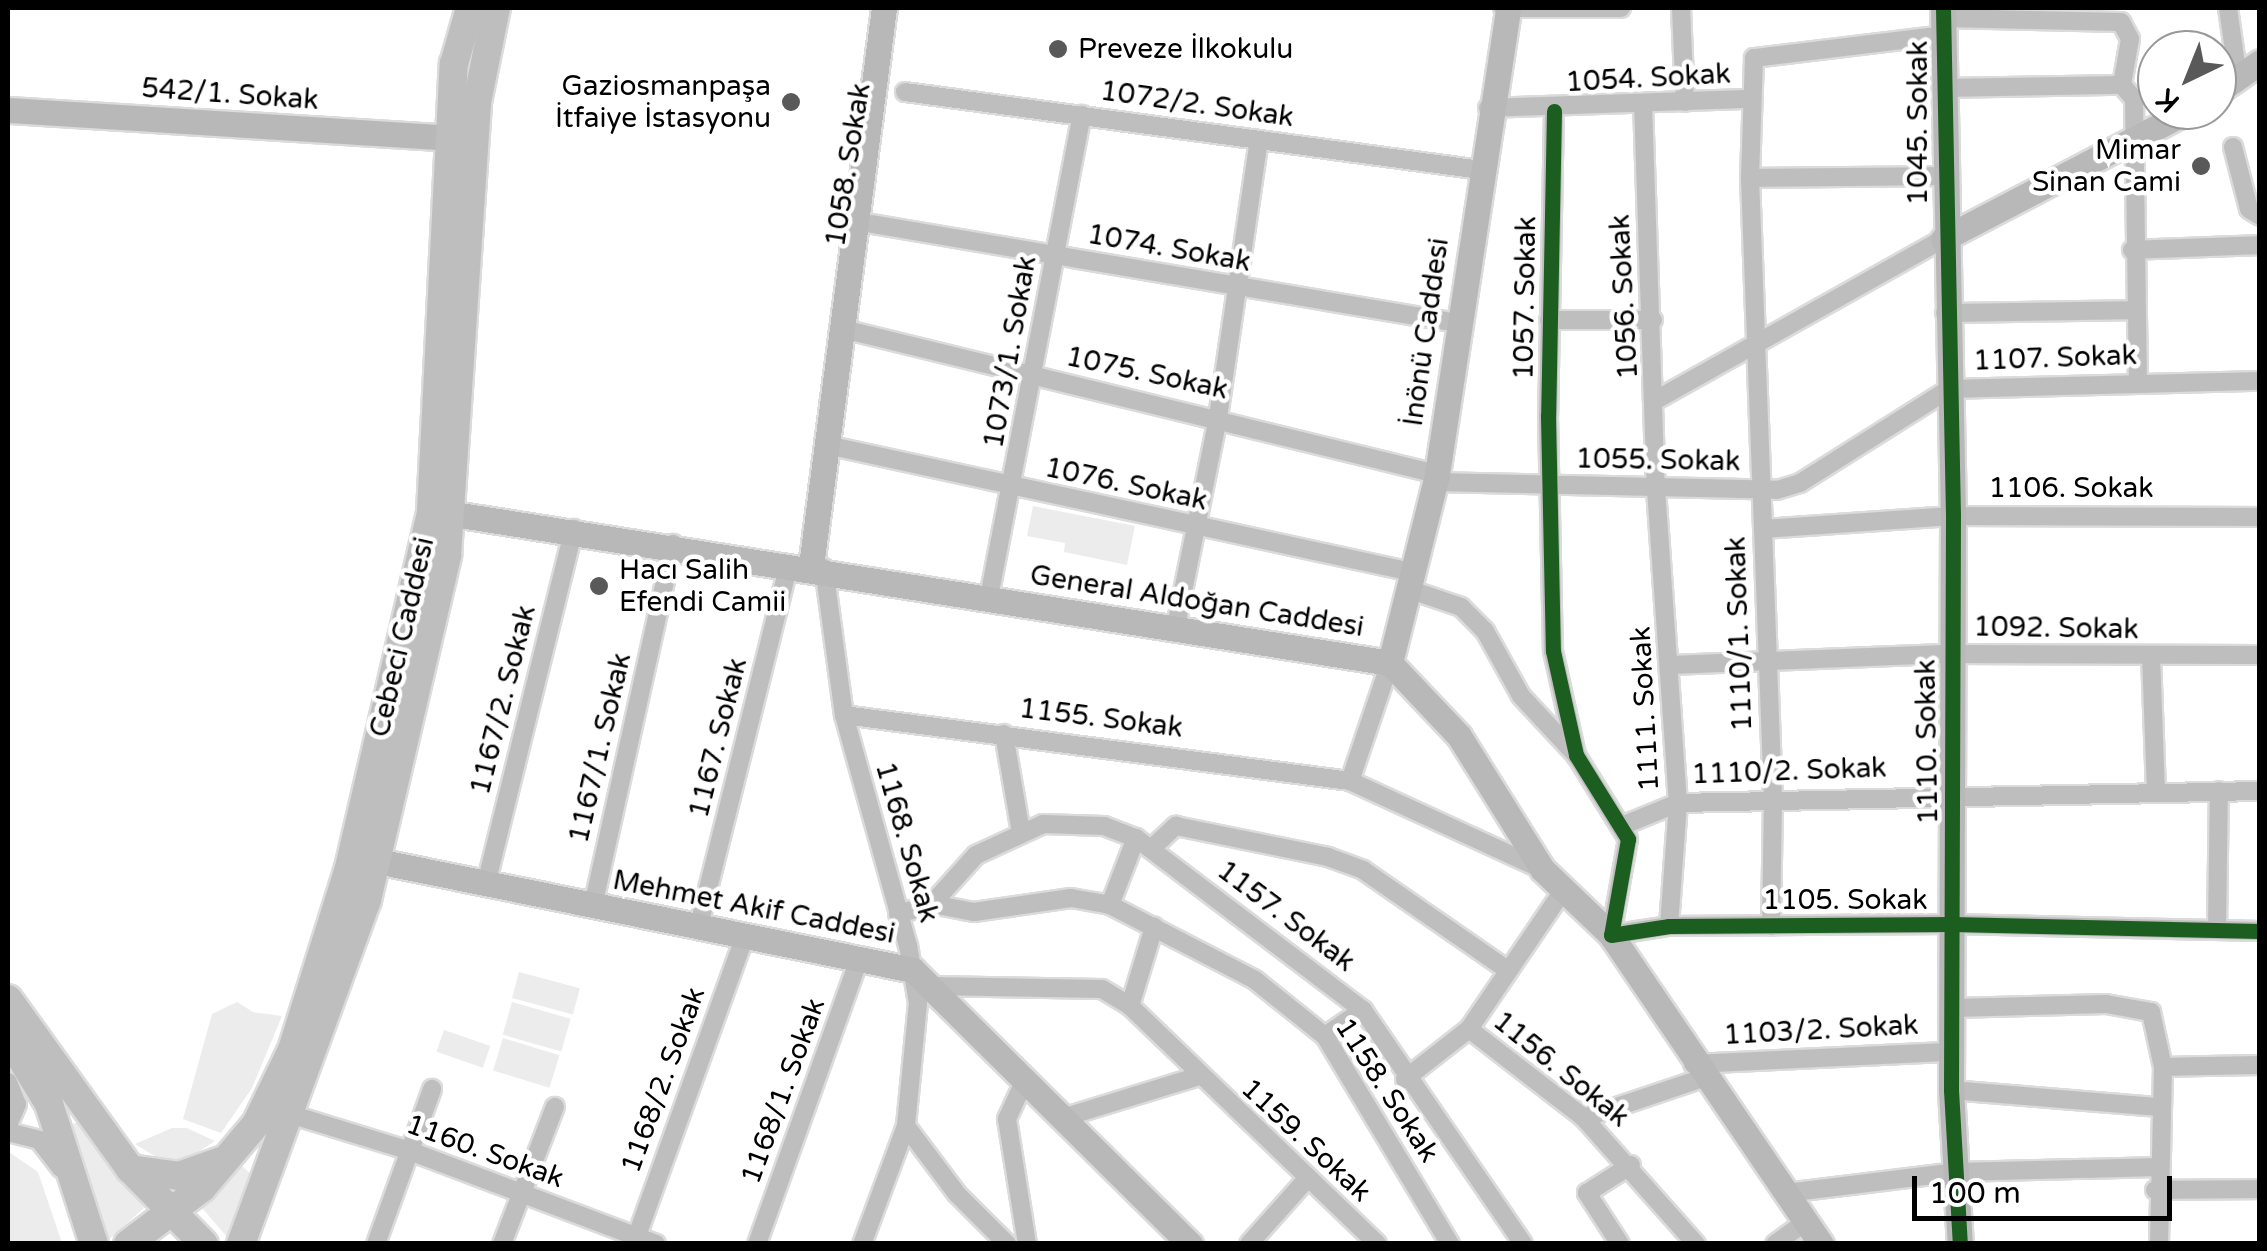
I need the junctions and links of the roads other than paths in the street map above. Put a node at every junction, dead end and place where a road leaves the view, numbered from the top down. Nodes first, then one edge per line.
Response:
1 (470, 8) edge
2 (496, 8) edge
3 (884, 8) edge
4 (899, 8) edge
5 (1621, 8) edge
6 (1681, 8) edge
7 (1506, 9) edge
8 (1943, 20) edge
9 (2260, 62) edge
10 (2237, 78) edge
11 (2122, 85) junction
12 (1943, 88) junction
13 (891, 90) junction
14 (1750, 99) junction
15 (1685, 102) junction
16 (1643, 104) junction
17 (1488, 108) junction
18 (8, 110) edge
19 (1554, 111) junction
20 (1082, 115) junction
21 (2157, 130) edge
22 (462, 138) junction
23 (1260, 141) junction
24 (2135, 143) junction
25 (2233, 147) dead end
26 (1480, 170) junction
27 (1943, 176) junction
28 (1750, 178) junction
29 (2260, 216) edge
30 (864, 223) junction
31 (1943, 239) junction
32 (2260, 245) edge
33 (2132, 250) junction
34 (1056, 255) junction
35 (1236, 288) junction
36 (2134, 310) junction
37 (1945, 313) junction
38 (1549, 320) junction
39 (1653, 320) junction
40 (1456, 323) junction
41 (843, 329) junction
42 (1755, 341) junction
43 (1036, 377) junction
44 (2260, 382) edge
45 (2138, 383) junction
46 (1950, 389) junction
47 (1656, 400) junction
48 (1218, 417) junction
49 (827, 445) junction
50 (1436, 478) junction
51 (1549, 486) junction
52 (1656, 488) junction
53 (1014, 489) junction
54 (1761, 489) junction
55 (443, 513) junction
56 (1953, 516) junction
57 (2260, 516) edge
58 (1195, 527) junction
59 (574, 529) junction
60 (1763, 529) junction
61 (673, 544) junction
62 (808, 566) junction
63 (1414, 581) junction
64 (990, 597) junction
65 (1176, 626) junction
66 (1950, 654) junction
67 (2260, 655) edge
68 (2151, 656) junction
69 (1766, 660) junction
70 (1390, 662) junction
71 (1671, 664) junction
72 (844, 715) junction
73 (1004, 734) junction
74 (1576, 756) junction
75 (1350, 781) junction
76 (2260, 790) edge
77 (2219, 791) junction
78 (1954, 792) junction
79 (2156, 792) junction
80 (1772, 799) junction
81 (1678, 803) junction
82 (1624, 825) junction
83 (359, 826) junction
84 (1021, 832) junction
85 (1144, 843) junction
86 (377, 861) junction
87 (1542, 869) junction
88 (486, 884) junction
89 (1564, 889) junction
90 (932, 904) junction
91 (593, 906) junction
92 (1110, 906) junction
93 (898, 914) junction
94 (1952, 924) junction
95 (700, 925) junction
96 (1669, 926) junction
97 (1770, 926) junction
98 (1154, 927) junction
99 (2216, 928) junction
100 (2260, 931) edge
101 (745, 935) junction
102 (1611, 935) junction
103 (860, 956) junction
104 (1506, 969) junction
105 (922, 978) junction
106 (8, 1000) edge
107 (1130, 1006) junction
108 (1953, 1008) junction
109 (1363, 1010) junction
110 (1469, 1029) junction
111 (1325, 1036) junction
112 (8, 1037) edge
113 (1951, 1052) junction
114 (2260, 1065) edge
115 (2162, 1067) junction
116 (1698, 1071) junction
117 (1198, 1076) junction
118 (1404, 1079) junction
119 (8, 1082) edge
120 (1024, 1082) junction
121 (432, 1089) dead end
122 (1951, 1090) junction
123 (554, 1107) dead end
124 (2160, 1107) junction
125 (293, 1115) junction
126 (1062, 1118) junction
127 (1584, 1118) junction
128 (906, 1126) junction
129 (8, 1128) edge
130 (410, 1151) junction
131 (236, 1153) junction
132 (1631, 1165) junction
133 (2158, 1166) junction
134 (130, 1169) junction
135 (1957, 1172) junction
136 (1307, 1179) junction
137 (2156, 1190) junction
138 (2260, 1190) edge
139 (79, 1192) junction
140 (521, 1193) junction
141 (1786, 1193) junction
142 (170, 1215) junction
143 (1804, 1222) junction
144 (635, 1240) edge
145 (1376, 1243) edge
146 (94, 1244) edge
147 (128, 1244) edge
148 (204, 1244) edge
149 (241, 1244) edge
150 (376, 1244) edge
151 (502, 1244) edge
152 (656, 1244) edge
153 (757, 1244) edge
154 (862, 1244) edge
155 (1007, 1244) edge
156 (1027, 1244) edge
157 (1190, 1244) edge
158 (1249, 1244) edge
159 (1450, 1244) edge
160 (1522, 1244) edge
161 (1620, 1244) edge
162 (1696, 1244) edge
163 (1776, 1244) edge
164 (1822, 1244) edge
165 (1960, 1244) edge
166 (2159, 1244) edge

1 - 22 main road, Cebeci Caddesi
2 - 22 main road, Cebeci Caddesi
3 - 13 street, 1058. Sokak
4 - 13 street, 1058. Sokak
5 - 7 street
6 - 15 street
7 - 17 street, İnönü Caddesi
8 - 11 street
8 - 12 street, 1045. Sokak
8 - 14 street
9 - 10 street
11 - 12 street
11 - 24 street
12 - 27 street, 1045. Sokak
13 - 20 street, 1072/2. Sokak
13 - 30 street, 1058. Sokak
14 - 15 street, 1054. Sokak
14 - 28 street, 1054. Sokak
15 - 16 street, 1054. Sokak
16 - 19 street, 1054. Sokak
16 - 39 street, 1056. Sokak
17 - 19 street, 1054. Sokak
17 - 26 street, İnönü Caddesi
18 - 22 street, 542/1. Sokak
19 - 38 street, 1057. Sokak
20 - 23 street, 1072/2. Sokak
20 - 34 street, 1073/1. Sokak
21 - 24 street
22 - 55 main road, Cebeci Caddesi
23 - 26 street, 1072/2. Sokak
23 - 35 street
24 - 31 street
24 - 33 street
25 - 29 street
26 - 40 street, İnönü Caddesi
27 - 28 street
27 - 31 street, 1045. Sokak
28 - 42 street, 1054. Sokak
30 - 34 street, 1074. Sokak
30 - 41 street, 1058. Sokak
31 - 37 street, 1110. Sokak
31 - 42 street
32 - 33 street
33 - 36 street
34 - 35 street, 1074. Sokak
34 - 43 street, 1073/1. Sokak
35 - 40 street, 1074. Sokak
35 - 48 street
36 - 37 street
36 - 45 street
37 - 46 street, 1110. Sokak
38 - 39 street
38 - 51 street, 1057. Sokak
39 - 47 street, 1056. Sokak
40 - 50 street, İnönü Caddesi
41 - 43 street, 1075. Sokak
41 - 49 street, 1058. Sokak
42 - 47 street
42 - 54 street, 1110/1. Sokak
43 - 48 street, 1075. Sokak
43 - 53 street, 1073/1. Sokak
44 - 45 street, 1107. Sokak
45 - 46 street, 1107. Sokak
46 - 54 street, 1107. Sokak
46 - 56 street, 1110. Sokak
47 - 52 street, 1056. Sokak
48 - 50 street, 1075. Sokak
48 - 58 street
49 - 53 street, 1076. Sokak
49 - 62 street, 1058. Sokak
50 - 51 street, 1055. Sokak
50 - 63 street, İnönü Caddesi
51 - 52 street, 1055. Sokak
51 - 74 street, 1057. Sokak
52 - 54 street, 1055. Sokak
52 - 71 street, 1111. Sokak
53 - 58 street, 1076. Sokak
53 - 64 street, 1073/1. Sokak
54 - 60 street, 1110/1. Sokak
55 - 59 street, General Aldoğan Caddesi
55 - 83 main road, Cebeci Caddesi
55 - 86 main road, Cebeci Caddesi
56 - 57 street, 1106. Sokak
56 - 60 street, 1106. Sokak
56 - 66 street, 1110. Sokak
58 - 63 street, 1076. Sokak
58 - 65 street
59 - 61 street, General Aldoğan Caddesi
59 - 88 street, 1167/2. Sokak
60 - 69 street, 1110/1. Sokak
61 - 62 street, General Aldoğan Caddesi
61 - 91 street, 1167/1. Sokak
62 - 64 street, General Aldoğan Caddesi
62 - 72 street, 1168. Sokak
62 - 95 street, 1167. Sokak
63 - 70 street, İnönü Caddesi
63 - 74 street, 1076. Sokak
64 - 65 street, General Aldoğan Caddesi
65 - 70 street, General Aldoğan Caddesi
66 - 68 street, 1092. Sokak
66 - 69 street, 1092. Sokak
66 - 78 street, 1110. Sokak
67 - 68 street, 1092. Sokak
68 - 79 street
69 - 71 street, 1092. Sokak
69 - 80 street, 1110/1. Sokak
70 - 75 street
70 - 87 street, General Aldoğan Caddesi
71 - 81 street, 1111. Sokak
72 - 73 street, 1155. Sokak
72 - 93 street, 1168. Sokak
73 - 75 street, 1155. Sokak
73 - 84 street
74 - 82 street, 1076. Sokak
75 - 87 street, 1155. Sokak
76 - 77 street, 1110/2. Sokak
77 - 79 street, 1110/2. Sokak
77 - 99 street
78 - 79 street, 1110/2. Sokak
78 - 80 street, 1110/2. Sokak
78 - 94 street, 1110. Sokak
80 - 81 street, 1110/2. Sokak
80 - 97 street, 1110/1. Sokak
81 - 82 street, 1110/2. Sokak
81 - 96 street, 1111. Sokak
82 - 102 street
83 - 86 main road
83 - 131 main road, Cebeci Caddesi
84 - 85 street, 1157. Sokak
84 - 90 street, 1157. Sokak
85 - 92 street
85 - 104 street
85 - 109 street, 1157. Sokak
86 - 88 street, Mehmet Akif Caddesi
86 - 125 main road, Cebeci Caddesi
87 - 89 street, General Aldoğan Caddesi
88 - 91 street, Mehmet Akif Caddesi
89 - 102 street, General Aldoğan Caddesi
89 - 104 street
90 - 92 street, 1158. Sokak
90 - 93 street
91 - 95 street, Mehmet Akif Caddesi
92 - 98 street, 1158. Sokak
93 - 105 street, 1168. Sokak
94 - 97 street, 1105. Sokak
94 - 99 street, 1105. Sokak
94 - 108 street, 1110. Sokak
95 - 101 street, Mehmet Akif Caddesi
96 - 97 street, 1105. Sokak
96 - 102 street, 1105. Sokak
98 - 107 street
98 - 111 street, 1158. Sokak
99 - 100 street, 1105. Sokak
101 - 103 street, Mehmet Akif Caddesi
101 - 144 street, 1168/2. Sokak
102 - 116 street, General Aldoğan Caddesi
103 - 105 street, Mehmet Akif Caddesi
103 - 153 street, 1168/1. Sokak
104 - 110 street
105 - 107 street, 1159. Sokak
105 - 120 street
105 - 128 street, 1168. Sokak
106 - 134 main road
107 - 117 street, 1159. Sokak
108 - 113 street, 1110. Sokak
108 - 115 street
109 - 111 street
109 - 118 street, 1157. Sokak
110 - 118 street
110 - 127 street, 1156. Sokak
111 - 159 street, 1158. Sokak
112 - 139 main road
113 - 116 street, 1103/2. Sokak
113 - 122 street, 1110. Sokak
114 - 115 street
115 - 124 street
116 - 127 street, 1103/2. Sokak
116 - 141 street, General Aldoğan Caddesi
117 - 126 street, 1159. Sokak
117 - 136 street, 1159. Sokak
118 - 160 street, 1157. Sokak
119 - 129 street
120 - 126 street
120 - 156 street
121 - 130 street
122 - 124 street
122 - 135 street, 1110. Sokak
123 - 140 street
124 - 133 street
125 - 130 street, 1160. Sokak
125 - 149 main road, Cebeci Caddesi
126 - 157 street
127 - 132 street, 1156. Sokak
128 - 154 street, 1168. Sokak
128 - 155 street
129 - 139 street
130 - 140 street, 1160. Sokak
130 - 150 street
131 - 134 main road
131 - 142 main road, Cebeci Caddesi
132 - 161 street
132 - 162 street, 1156. Sokak
133 - 135 street
133 - 137 street
134 - 142 main road
135 - 141 street
135 - 165 street, 1110. Sokak
136 - 145 street, 1159. Sokak
136 - 158 street
137 - 138 street
137 - 166 street
139 - 146 main road
140 - 144 street, 1160. Sokak
140 - 151 street
141 - 143 street, General Aldoğan Caddesi
142 - 147 main road, Cebeci Caddesi
142 - 148 main road
143 - 163 street
143 - 164 street, General Aldoğan Caddesi
144 - 152 street, 1160. Sokak

